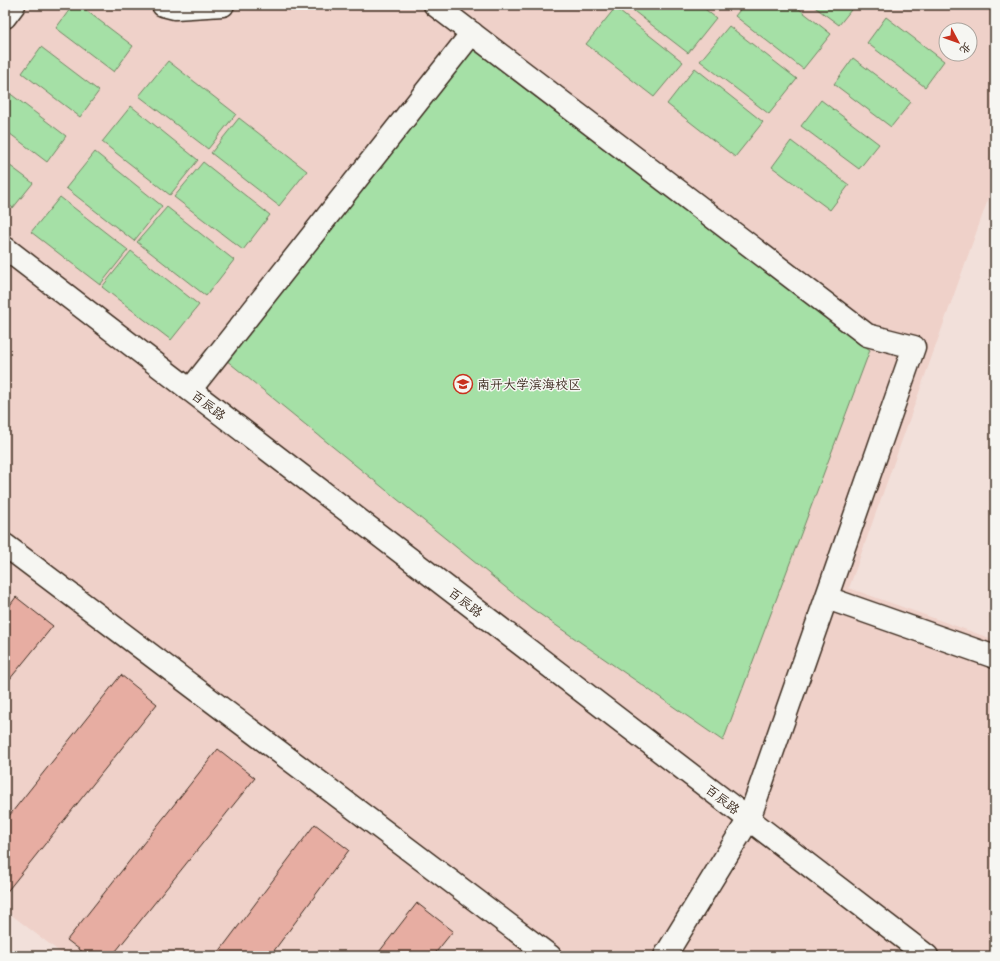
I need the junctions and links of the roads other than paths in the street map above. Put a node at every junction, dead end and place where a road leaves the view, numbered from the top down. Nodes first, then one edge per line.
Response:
1 (14, 5) edge
2 (163, 5) edge
3 (223, 5) edge
4 (435, 5) edge
5 (5, 17) edge
6 (472, 33) junction
7 (5, 248) edge
8 (190, 390) junction
9 (5, 545) edge
10 (826, 598) junction
11 (995, 657) edge
12 (749, 820) junction
13 (550, 956) edge
14 (665, 956) edge
15 (927, 956) edge

1 - 5 street
2 - 3 street
4 - 6 street
6 - 8 street
6 - 10 street
7 - 8 street, 百辰路
8 - 12 street, 百辰路
9 - 13 street
10 - 11 street
10 - 12 street
12 - 14 street
12 - 15 street, 百辰路

